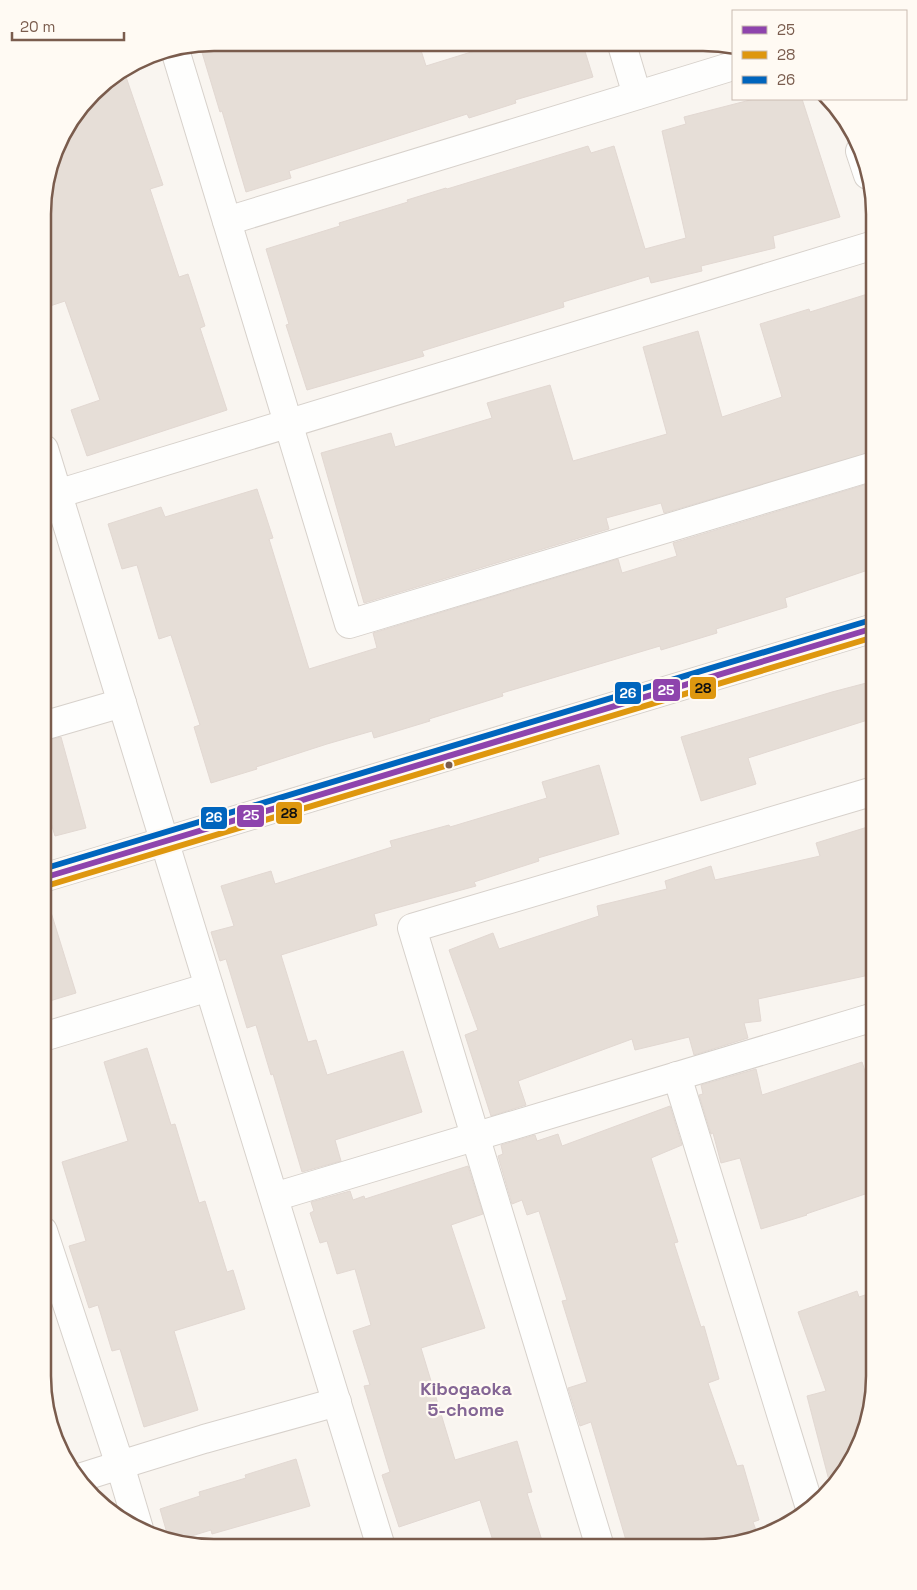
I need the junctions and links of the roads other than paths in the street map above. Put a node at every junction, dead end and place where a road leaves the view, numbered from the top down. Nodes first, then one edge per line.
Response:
1 (624, 51) edge
2 (177, 56) edge
3 (732, 66) edge
4 (637, 95) junction
5 (227, 221) junction
6 (866, 247) edge
7 (288, 424) junction
8 (866, 468) edge
9 (51, 496) edge
10 (51, 499) edge
11 (866, 631) edge
12 (122, 703) junction
13 (51, 724) edge
14 (866, 794) edge
15 (164, 841) junction
16 (51, 876) edge
17 (209, 987) junction
18 (865, 1020) edge
19 (51, 1035) edge
20 (677, 1076) junction
21 (476, 1136) junction
22 (274, 1198) junction
23 (51, 1256) edge
24 (337, 1402) junction
25 (120, 1465) junction
26 (86, 1476) edge
27 (808, 1500) edge
28 (136, 1518) edge
29 (379, 1539) edge
30 (598, 1539) edge

1 - 4 street
2 - 5 street
3 - 4 street
4 - 5 street
5 - 7 street
6 - 7 street
7 - 8 street
7 - 9 street
10 - 12 street
11 - 15 street
12 - 13 street
12 - 15 street
14 - 21 street
15 - 16 street
15 - 17 street
17 - 19 street
17 - 22 street
18 - 20 street
20 - 21 street
20 - 27 street
21 - 22 street
21 - 30 street
22 - 24 street
23 - 25 street
24 - 25 street
24 - 29 street
25 - 26 street
25 - 28 street

